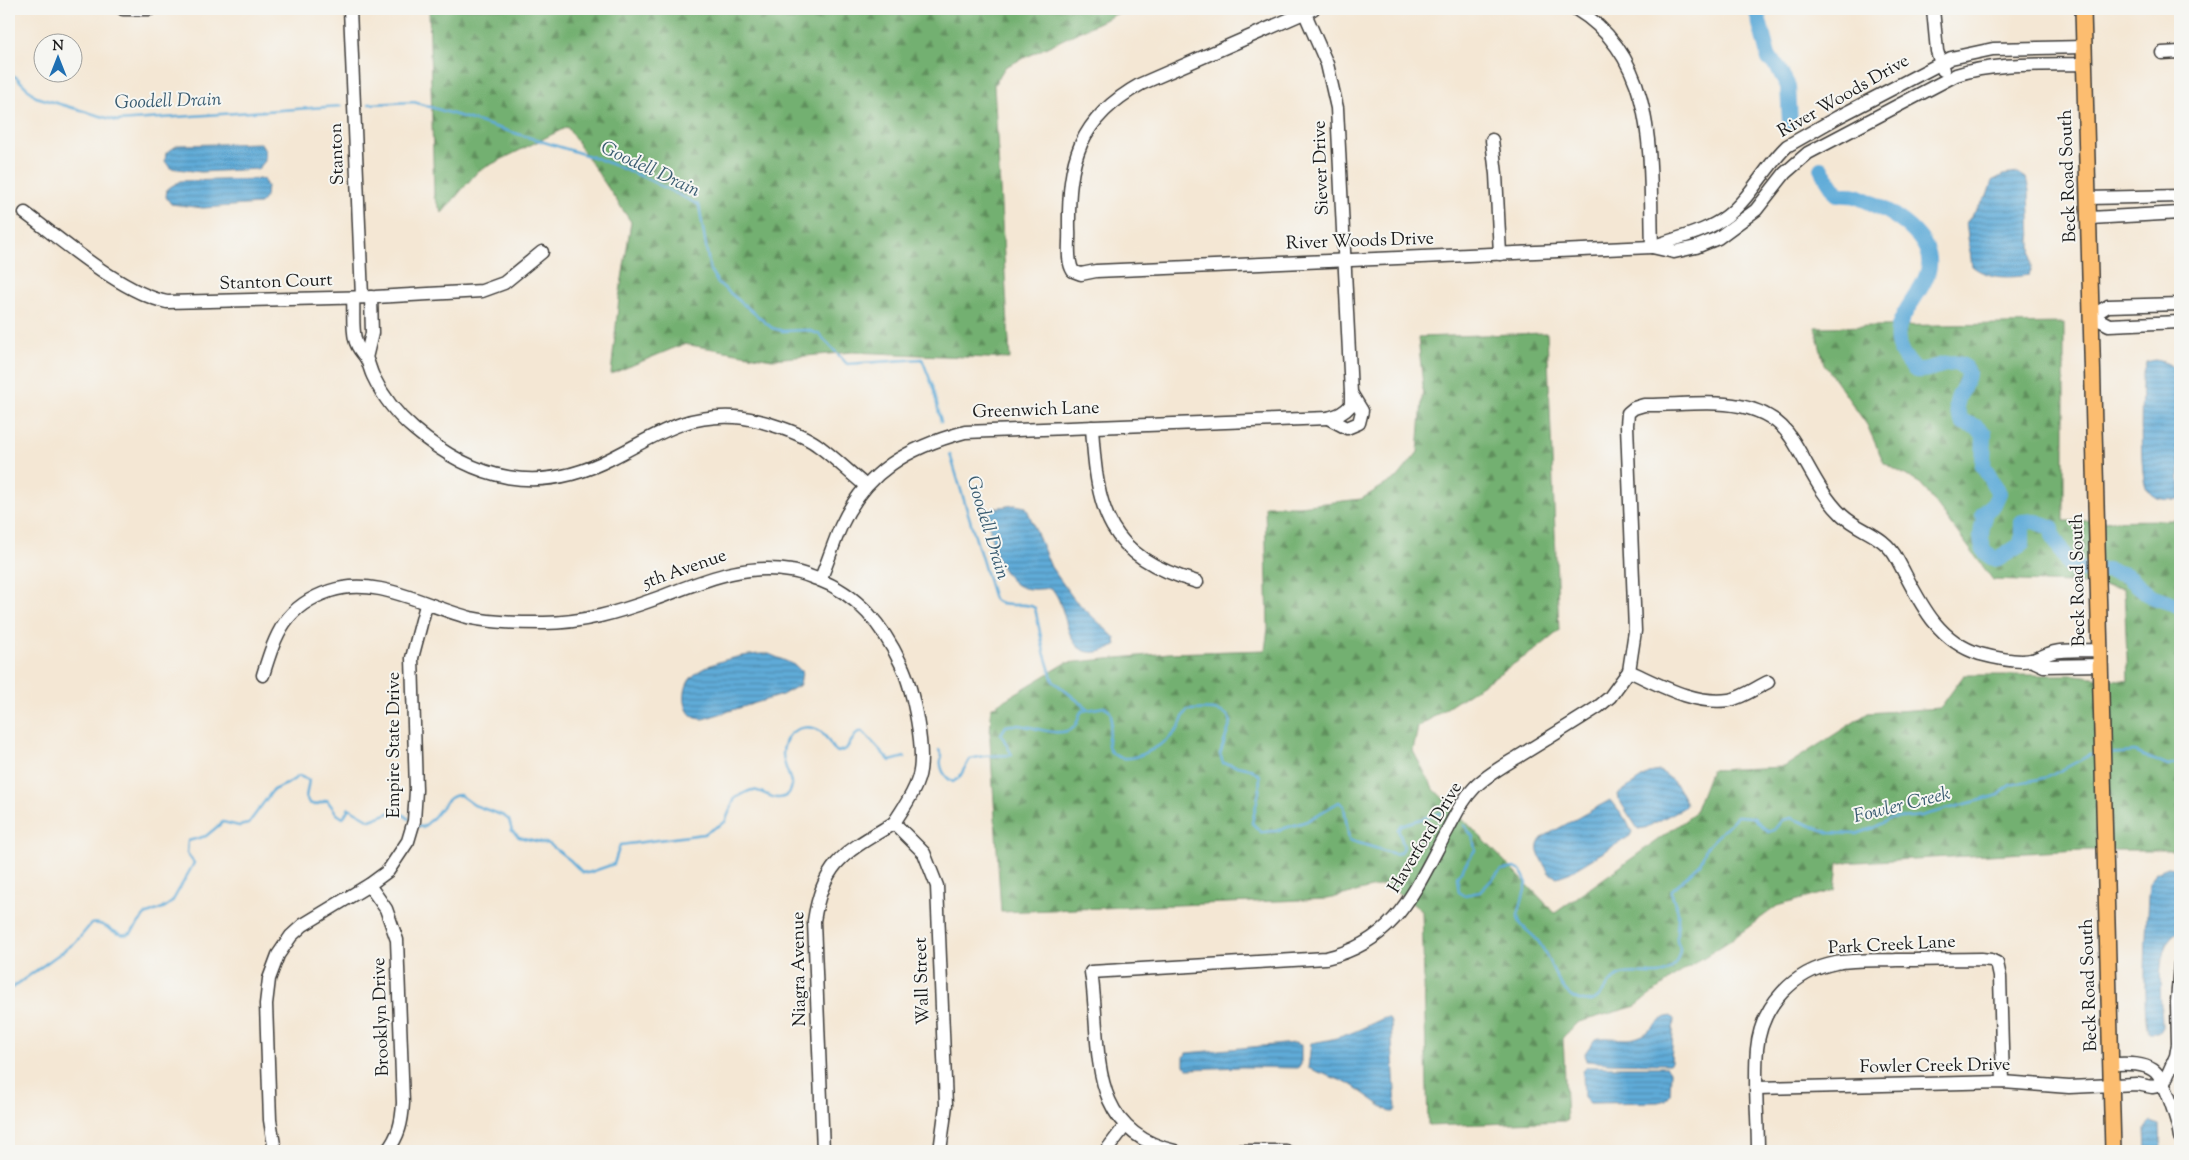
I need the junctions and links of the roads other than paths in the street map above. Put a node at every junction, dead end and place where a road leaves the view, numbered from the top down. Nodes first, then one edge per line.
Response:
1 (123, 9) edge
2 (150, 9) edge
3 (350, 9) edge
4 (1576, 9) edge
5 (1933, 9) edge
6 (2083, 9) edge
7 (1307, 10) edge
8 (2084, 47) junction
9 (2180, 52) edge
10 (2162, 53) dead end
11 (1940, 63) junction
12 (2085, 64) junction
13 (1948, 79) junction
14 (1492, 140) dead end
15 (2180, 196) edge
16 (2089, 198) junction
17 (25, 213) dead end
18 (2180, 213) edge
19 (2090, 218) junction
20 (1652, 247) junction
21 (542, 252) dead end
22 (1500, 254) junction
23 (1344, 260) junction
24 (362, 297) junction
25 (2180, 304) edge
26 (2092, 316) junction
27 (2180, 322) edge
28 (366, 358) junction
29 (1351, 392) junction
30 (1348, 409) joint
31 (1328, 418) junction
32 (1359, 423) joint
33 (1092, 427) junction
34 (866, 486) junction
35 (820, 580) junction
36 (1197, 582) dead end
37 (426, 605) junction
38 (2099, 658) junction
39 (1629, 672) junction
40 (263, 675) dead end
41 (1768, 682) dead end
42 (894, 823) junction
43 (370, 885) junction
44 (2180, 964) edge
45 (2111, 1064) junction
46 (2002, 1082) junction
47 (2112, 1085) junction
48 (2163, 1086) junction
49 (1758, 1088) junction
50 (1125, 1126) junction
51 (2180, 1137) edge
52 (275, 1151) edge
53 (386, 1151) edge
54 (823, 1151) edge
55 (940, 1151) edge
56 (1106, 1151) edge
57 (1174, 1151) edge
58 (1237, 1151) edge
59 (1286, 1151) edge
60 (1758, 1151) edge
61 (2113, 1151) edge

1 - 2 street
3 - 24 street, Stanton
4 - 20 street
5 - 11 street
6 - 8 main road, Beck Road South
7 - 23 street, Siever Drive
7 - 23 street, River Woods Drive
8 - 11 street, River Woods Drive
8 - 12 main road, Beck Road South
9 - 10 street
11 - 13 street
11 - 20 street, River Woods Drive
12 - 13 street, River Woods Drive
12 - 16 main road, Beck Road South
13 - 20 street, River Woods Drive
14 - 22 street
15 - 16 street
16 - 19 main road, Beck Road South
17 - 24 street, Stanton Court
18 - 19 street
19 - 26 main road, Beck Road South
20 - 22 street, River Woods Drive
21 - 24 street, Stanton Court
22 - 23 street, River Woods Drive
23 - 29 street, Siever Drive
24 - 28 street
24 - 28 street
25 - 26 street
26 - 27 street
26 - 38 main road, Beck Road South
28 - 34 street
29 - 30 street, Siever Drive
29 - 32 street, Siever Drive
30 - 31 street, Greenwich Lane
31 - 32 street, Greenwich Lane
31 - 33 street, Greenwich Lane
33 - 34 street, Greenwich Lane
33 - 36 street
34 - 35 street, Greenwich Lane
35 - 37 street, 5th Avenue
35 - 42 street, 5th Avenue
37 - 40 street, 5th Avenue
37 - 43 street, Empire State Drive
38 - 39 street, Haverford Drive
38 - 45 main road, Beck Road South
39 - 41 street
39 - 50 street, Haverford Drive
42 - 54 street, Niagra Avenue
42 - 55 street, Wall Street
43 - 52 street, Empire State Drive
43 - 53 street, Brooklyn Drive
44 - 48 street
45 - 47 main road, Beck Road South
45 - 48 street
46 - 47 street, Fowler Creek Drive
46 - 49 street, Fowler Creek Drive
46 - 49 street, Park Creek Lane
47 - 48 street, Fowler Creek Drive
47 - 61 main road, Beck Road South
48 - 51 street
49 - 60 street, Park Creek Lane
50 - 56 street
50 - 57 street
58 - 59 street

